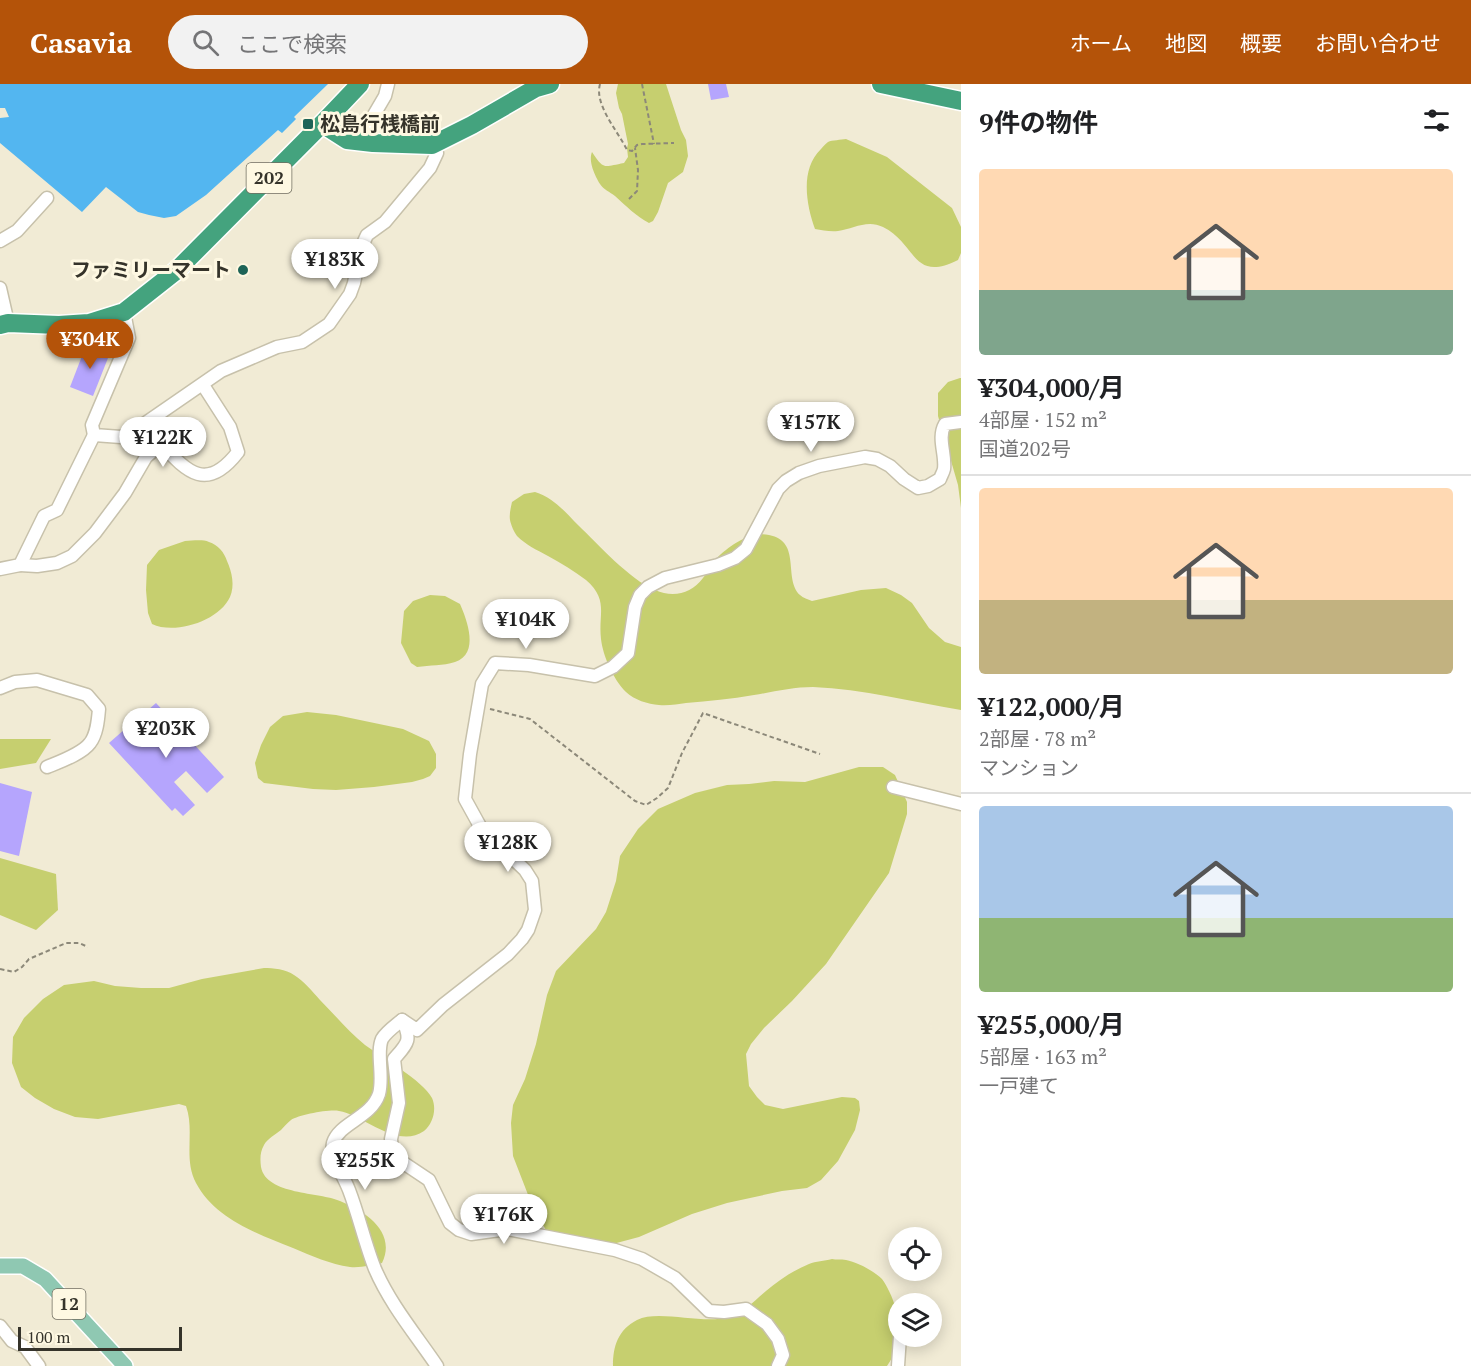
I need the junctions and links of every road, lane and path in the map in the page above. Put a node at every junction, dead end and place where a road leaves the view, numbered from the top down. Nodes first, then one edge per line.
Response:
1 (360, 84) edge
2 (388, 84) edge
3 (550, 84) edge
4 (600, 84) edge
5 (642, 84) edge
6 (881, 84) edge
7 (944, 91) edge
8 (961, 101) edge
9 (322, 124) junction
10 (358, 142) junction
11 (674, 143) dead end
12 (654, 144) junction
13 (432, 145) junction
14 (635, 148) junction
15 (47, 198) dead end
16 (629, 199) dead end
17 (0, 241) edge
18 (0, 288) edge
19 (124, 312) junction
20 (4, 324) edge
21 (203, 385) junction
22 (961, 422) edge
23 (94, 435) junction
24 (20, 565) junction
25 (0, 569) edge
26 (0, 688) edge
27 (478, 706) junction
28 (820, 754) dead end
29 (47, 767) dead end
30 (893, 787) dead end
31 (961, 804) edge
32 (88, 947) dead end
33 (0, 969) edge
34 (402, 1020) junction
35 (0, 1266) edge
36 (0, 1326) edge
37 (899, 1347) edge
38 (39, 1366) edge
39 (125, 1366) edge
40 (437, 1366) edge
41 (778, 1366) edge
42 (898, 1366) edge

1 - 9 highway, 202
2 - 10 street
3 - 13 highway
4 - 14 path
5 - 12 path
6 - 7 highway
7 - 8 highway
9 - 10 highway
9 - 19 highway, 202
10 - 13 highway
11 - 12 path
12 - 14 path
13 - 21 street
14 - 16 path
15 - 17 street
18 - 20 street
19 - 20 highway, 202
19 - 23 street
21 - 23 street
21 - 24 street
22 - 27 street
23 - 24 street
24 - 25 street
26 - 29 street
27 - 28 path
27 - 34 street
30 - 31 street
32 - 33 path
34 - 40 street
34 - 41 street
35 - 39 main road, 12
36 - 38 street
37 - 42 street

